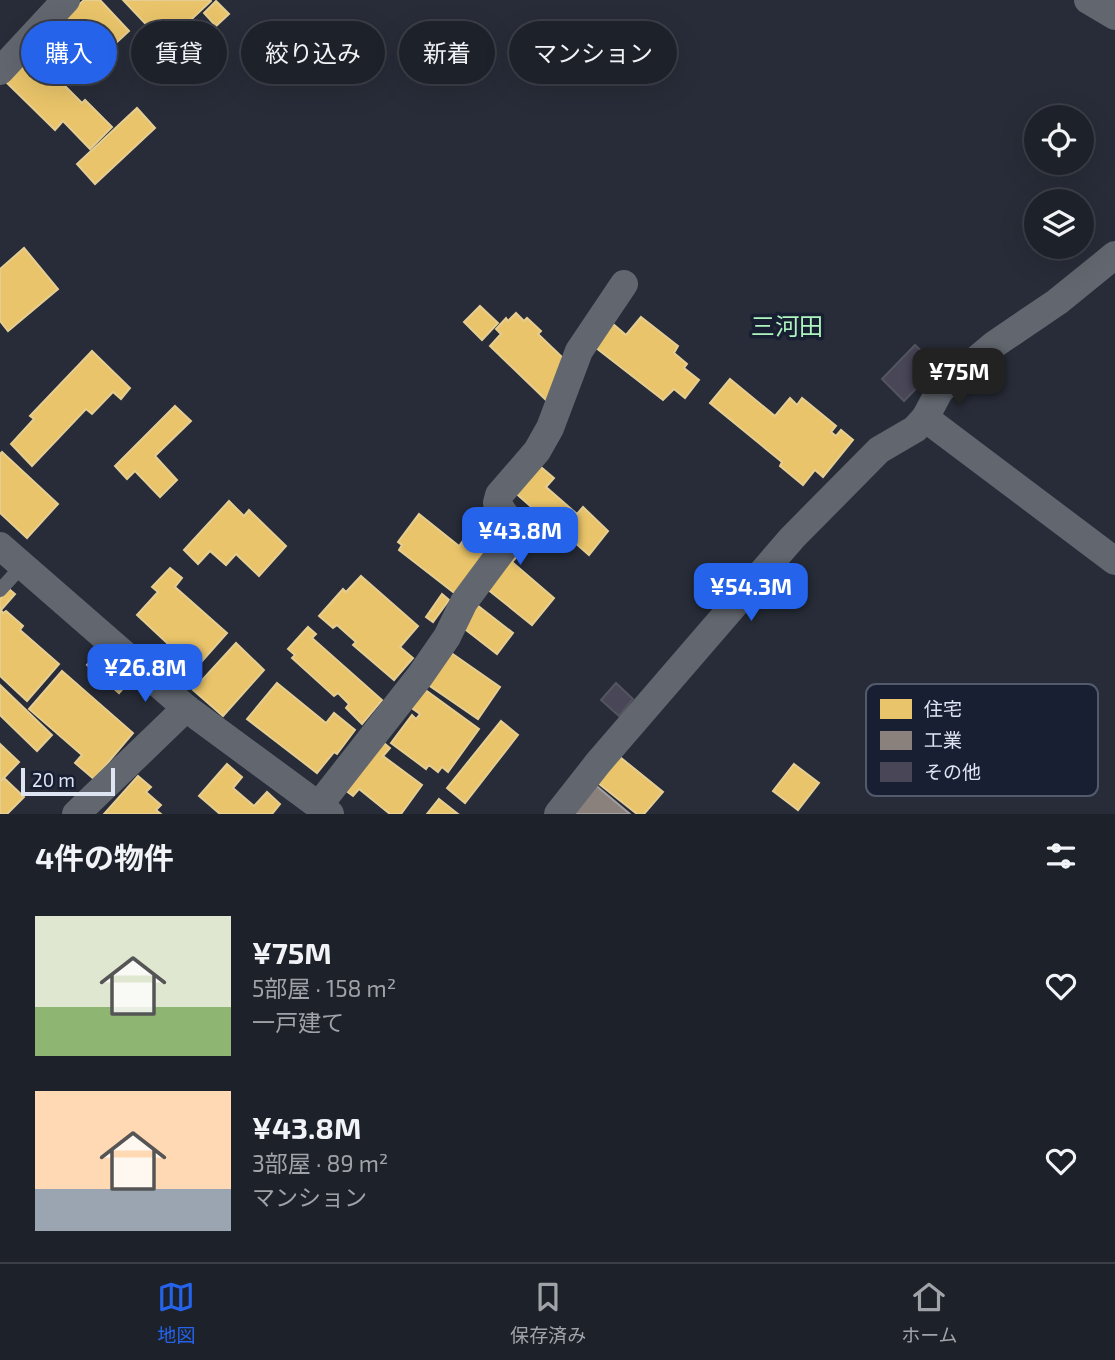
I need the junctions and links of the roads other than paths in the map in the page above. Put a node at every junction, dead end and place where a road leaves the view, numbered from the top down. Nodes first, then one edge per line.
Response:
1 (66, 0) edge
2 (1088, 0) edge
3 (1115, 16) edge
4 (0, 71) edge
5 (1115, 255) edge
6 (624, 284) dead end
7 (925, 418) junction
8 (0, 546) edge
9 (1115, 561) edge
10 (22, 566) junction
11 (0, 590) edge
12 (186, 708) junction
13 (325, 809) edge
14 (76, 814) edge
15 (558, 814) edge

1 - 4 street
2 - 3 street
5 - 7 street
6 - 13 street
7 - 9 street
7 - 15 street
8 - 10 street
10 - 11 lane
10 - 12 street
12 - 13 street
12 - 14 street

